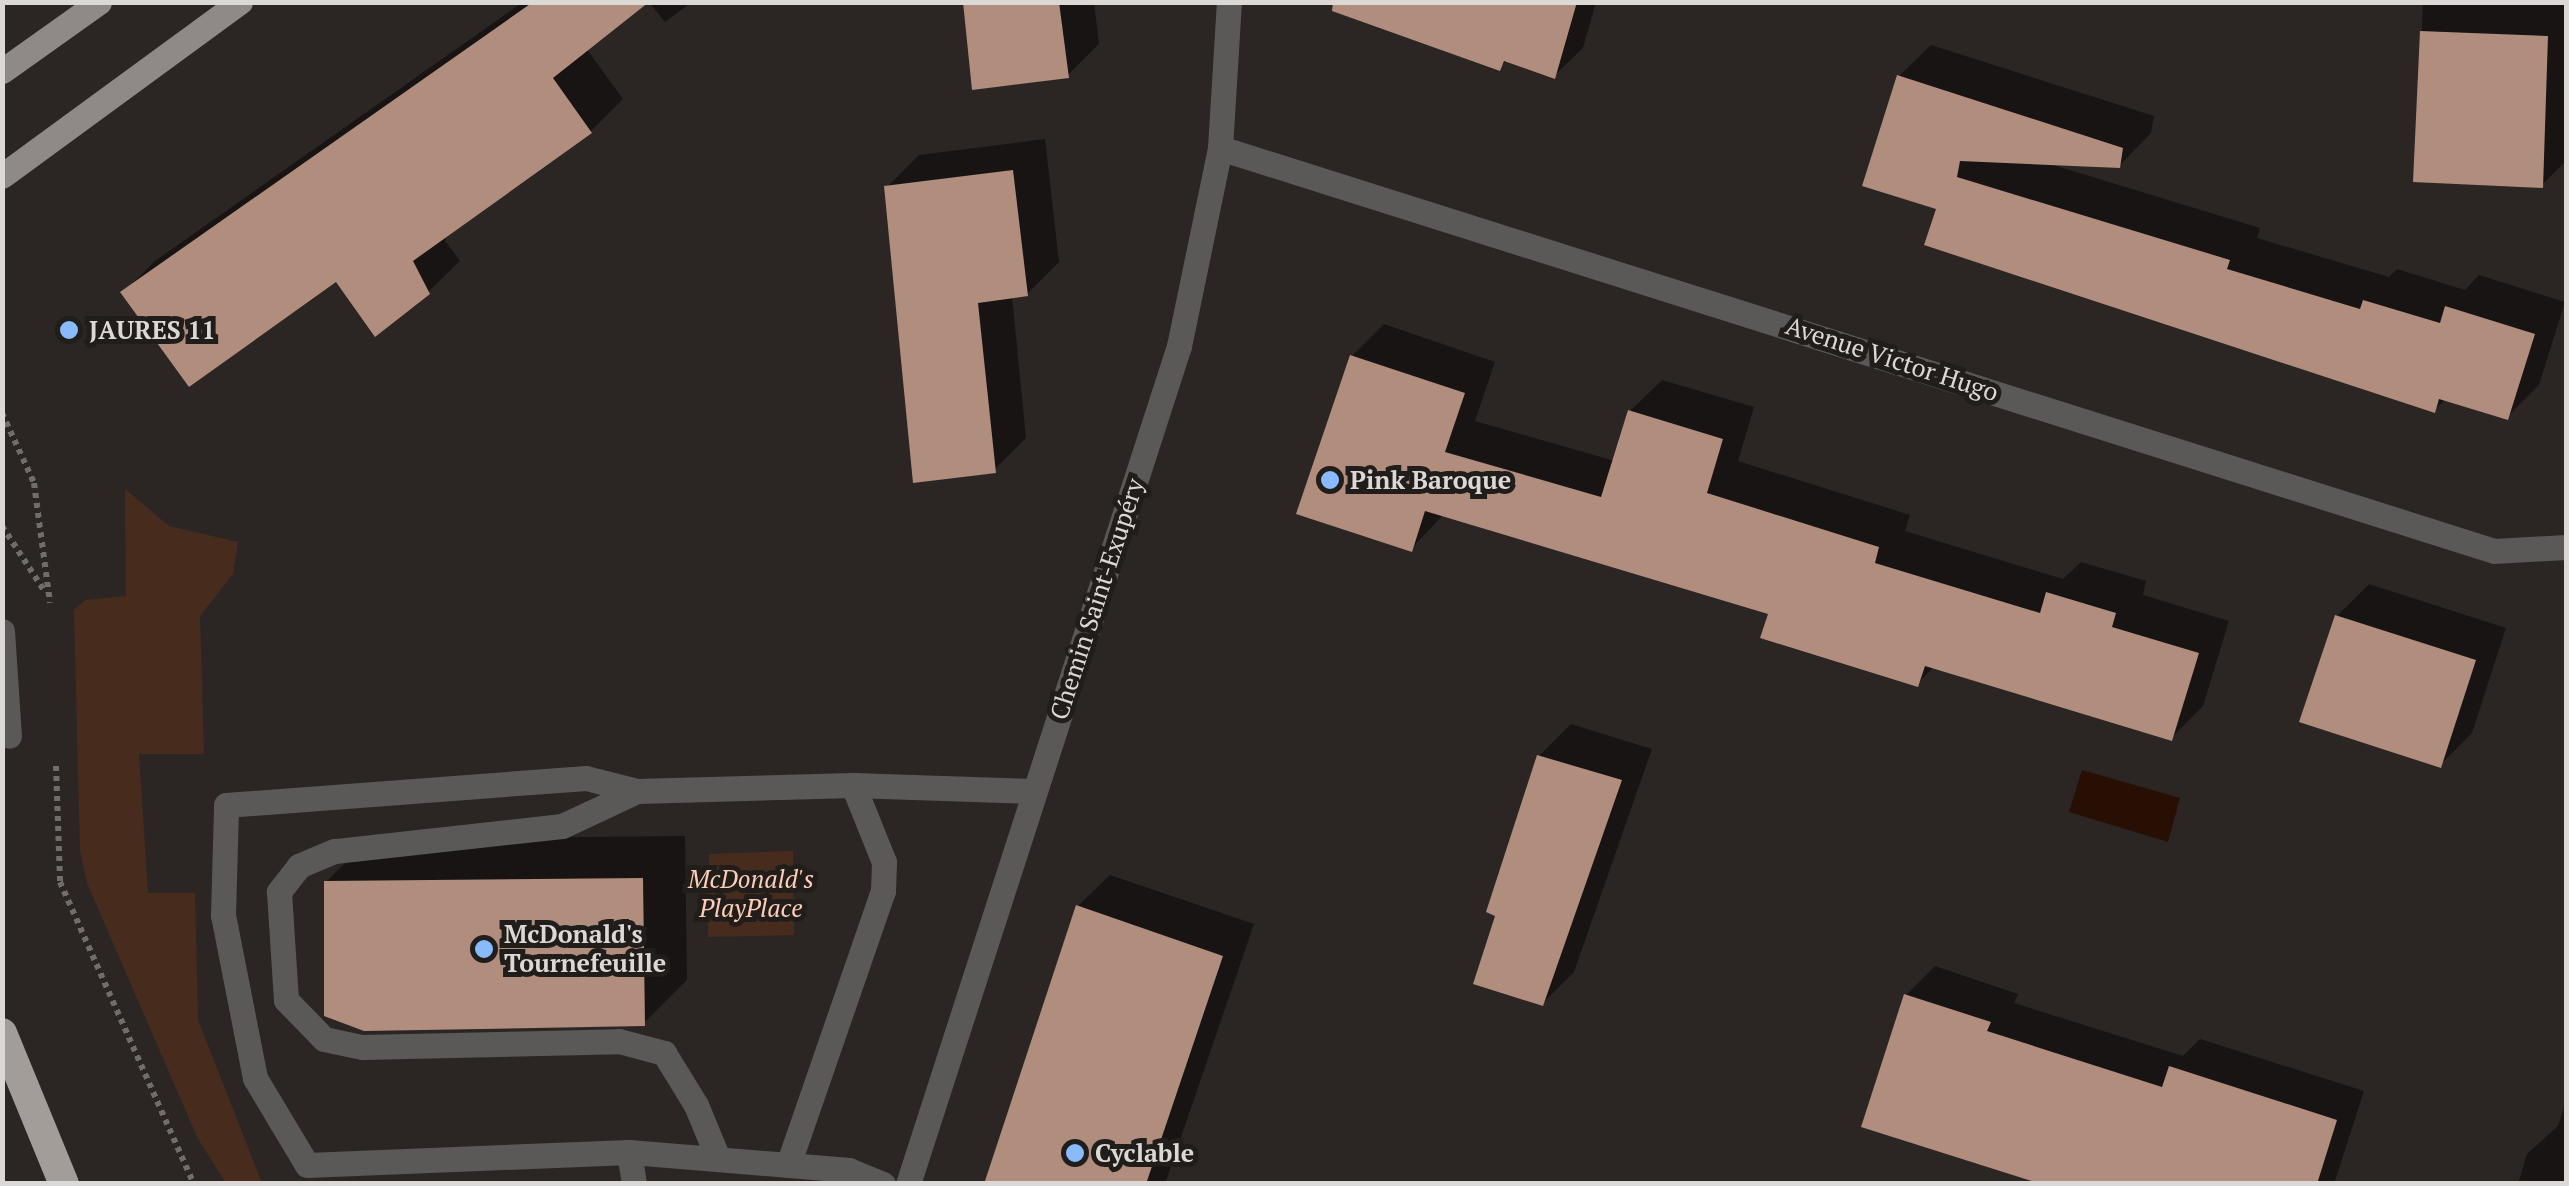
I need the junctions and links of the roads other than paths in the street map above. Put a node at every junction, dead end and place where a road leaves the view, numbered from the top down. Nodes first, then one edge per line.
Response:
1 (99, 2) edge
2 (240, 2) edge
3 (1229, 2) edge
4 (2, 71) edge
5 (1220, 148) junction
6 (2, 176) edge
7 (2566, 547) edge
8 (2, 631) edge
9 (9, 736) dead end
10 (853, 785) junction
11 (637, 791) junction
12 (1035, 791) junction
13 (2, 1033) edge
14 (629, 1152) junction
15 (718, 1158) junction
16 (788, 1165) junction
17 (64, 1184) edge
18 (634, 1184) edge
19 (883, 1184) edge
20 (908, 1184) edge

1 - 4 main road
2 - 6 main road
3 - 5 street, Chemin Saint-Exupéry
5 - 7 street, Avenue Victor Hugo
5 - 12 street, Chemin Saint-Exupéry
8 - 9 street
10 - 11 street
10 - 12 street
10 - 16 street
11 - 14 street
11 - 15 street
12 - 20 street, Chemin Saint-Exupéry
13 - 17 highway
14 - 15 street
14 - 18 street
15 - 16 street
16 - 19 street

